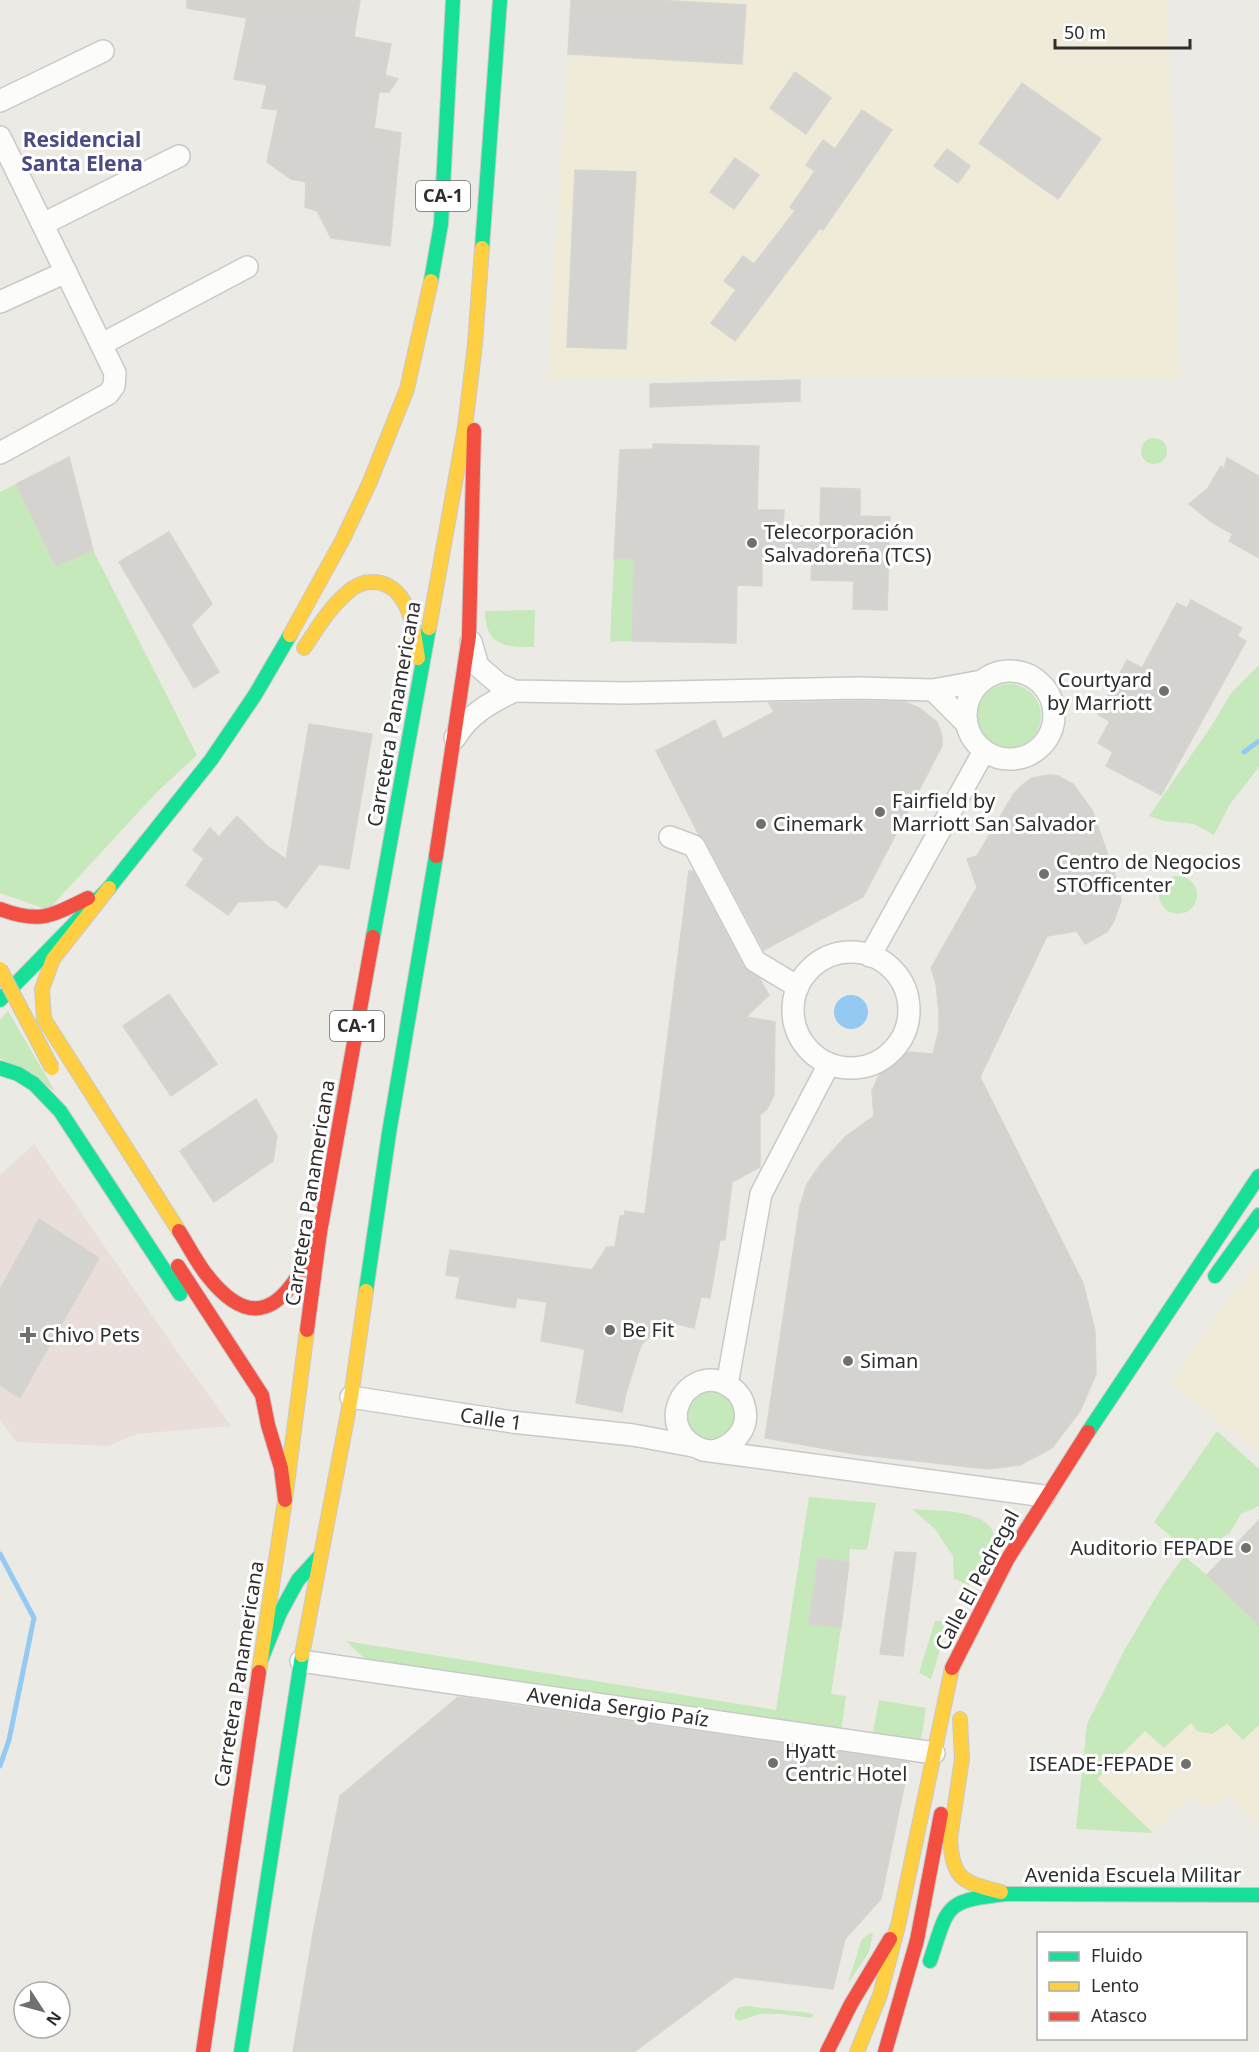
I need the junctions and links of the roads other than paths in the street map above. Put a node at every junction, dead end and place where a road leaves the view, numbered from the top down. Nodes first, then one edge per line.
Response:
1 (453, 0) edge
2 (500, 0) edge
3 (103, 51) dead end
4 (0, 101) edge
5 (3, 149) edge
6 (179, 156) dead end
7 (43, 224) junction
8 (248, 267) dead end
9 (66, 272) junction
10 (0, 302) edge
11 (102, 344) junction
12 (476, 344) junction
13 (0, 453) edge
14 (469, 636) junction
15 (299, 654) dead end
16 (284, 673) dead end
17 (420, 678) junction
18 (982, 681) junction
19 (933, 690) junction
20 (514, 691) junction
21 (967, 724) junction
22 (228, 735) junction
23 (454, 740) junction
24 (984, 751) junction
25 (670, 837) dead end
26 (109, 888) junction
27 (0, 909) edge
28 (870, 956) junction
29 (0, 969) edge
30 (798, 987) junction
31 (0, 1000) edge
32 (829, 1064) junction
33 (0, 1068) edge
34 (59, 1078) dead end
35 (1259, 1176) edge
36 (1259, 1215) edge
37 (320, 1232) junction
38 (1252, 1245) dead end
39 (174, 1259) dead end
40 (1219, 1271) junction
41 (1207, 1290) dead end
42 (727, 1385) junction
43 (351, 1397) junction
44 (677, 1408) junction
45 (745, 1422) junction
46 (268, 1425) junction
47 (633, 1435) junction
48 (693, 1446) junction
49 (714, 1450) junction
50 (780, 1460) junction
51 (1044, 1496) junction
52 (285, 1500) junction
53 (319, 1557) junction
54 (1002, 1600) dead end
55 (987, 1630) dead end
56 (261, 1660) junction
57 (301, 1661) junction
58 (963, 1701) dead end
59 (960, 1719) junction
60 (934, 1754) junction
61 (950, 1838) junction
62 (944, 1873) dead end
63 (1006, 1894) junction
64 (1259, 1894) edge
65 (939, 1906) dead end
66 (898, 1926) junction
67 (212, 1982) junction
68 (841, 2050) edge
69 (193, 2052) edge
70 (203, 2052) edge
71 (241, 2052) edge
72 (826, 2052) edge
73 (857, 2052) edge
74 (885, 2052) edge

1 - 22 main road, CA-1
2 - 12 main road, Carretera Panamericana / CA-1
3 - 4 street
5 - 7 street
6 - 7 street
7 - 9 street
8 - 11 street
9 - 10 street
9 - 11 street
11 - 13 street
12 - 14 main road, Carretera Panamericana
12 - 17 main road, Carretera Panamericana / CA-1
14 - 20 street
14 - 23 main road, Carretera Panamericana
15 - 17 main road
16 - 22 main road
17 - 37 main road, Carretera Panamericana / CA-1
18 - 19 street
18 - 21 street
18 - 24 street
19 - 20 street
19 - 21 street
20 - 23 street
21 - 24 street
22 - 26 main road, CA-1
23 - 43 main road, Carretera Panamericana
24 - 28 street
25 - 30 street
26 - 27 main road
26 - 31 main road, CA-1
26 - 37 main road
28 - 30 street
28 - 32 street
29 - 34 main road, bridge
30 - 32 street
32 - 42 street
33 - 46 main road
35 - 51 main road, Calle El Pedregal
36 - 40 main road
37 - 52 main road, Carretera Panamericana / CA-1
38 - 40 main road
39 - 46 main road
40 - 41 main road
42 - 44 street
42 - 45 street, Calle 1
43 - 47 street, Calle 1
43 - 53 main road, Carretera Panamericana
44 - 47 street
44 - 48 street
45 - 49 street
45 - 50 street, Calle 1
46 - 52 main road
47 - 48 street, Calle 1
48 - 49 street, Calle 1
49 - 50 street, Calle 1
50 - 51 street, Calle 1
51 - 60 main road, Calle El Pedregal
52 - 56 main road, Carretera Panamericana / CA-1
53 - 56 main road
53 - 57 main road, Carretera Panamericana
54 - 55 main road, Calle El Pedregal
56 - 67 main road, Carretera Panamericana / CA-1
57 - 60 street, Avenida Sergio Paíz
57 - 71 main road, Carretera Panamericana
58 - 59 main road
59 - 61 main road
59 - 74 main road
60 - 66 main road, Calle El Pedregal
61 - 62 main road
61 - 63 main road, Avenida Escuela Militar
63 - 64 main road, Avenida Escuela Militar
63 - 65 main road, Avenida Escuela Militar
66 - 68 main road, Calle El Pedregal
66 - 72 main road
66 - 73 main road
67 - 69 main road
67 - 70 main road, Carretera Panamericana / CA-1

